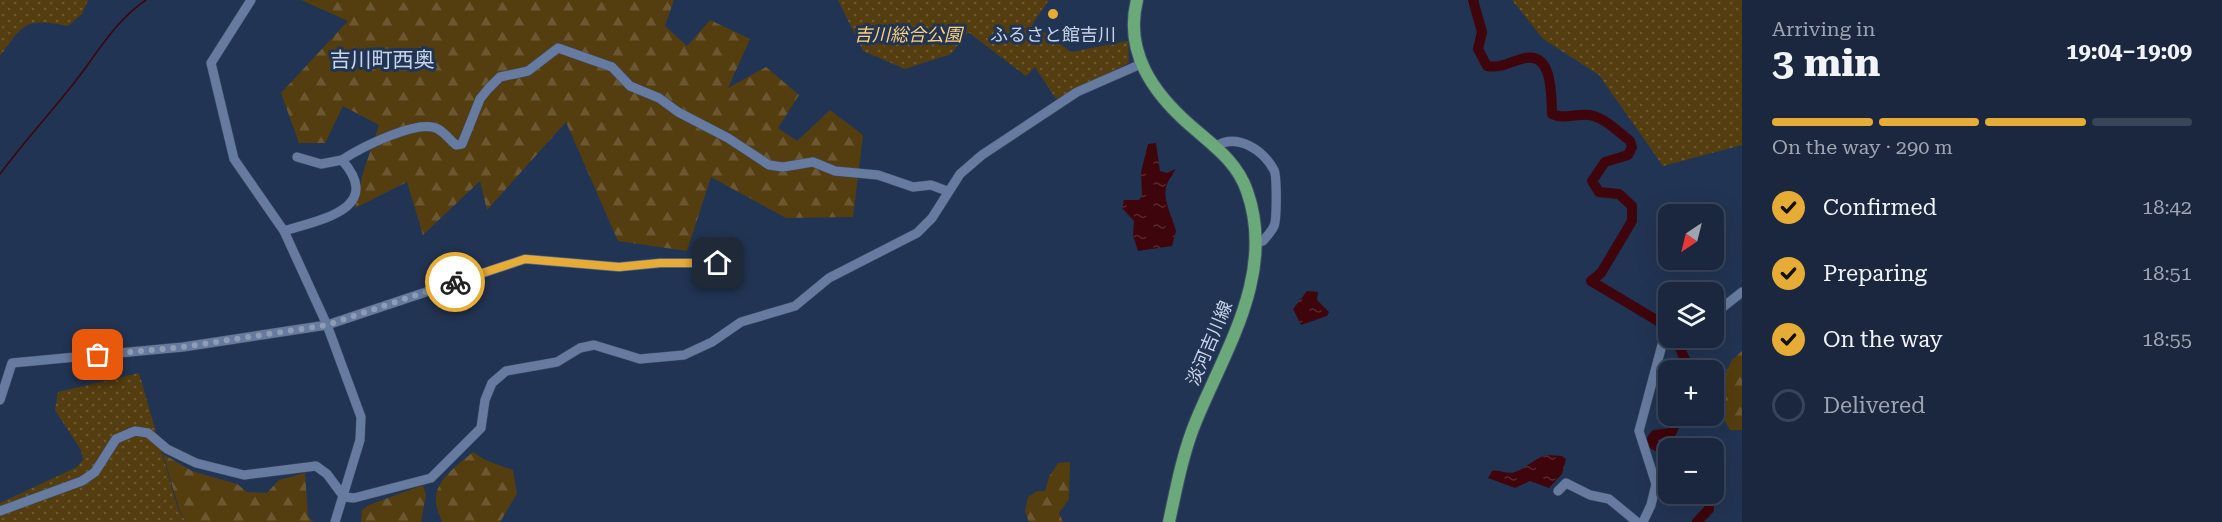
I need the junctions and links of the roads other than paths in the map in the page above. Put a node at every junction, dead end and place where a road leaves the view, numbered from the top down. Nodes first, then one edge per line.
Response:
1 (251, 0) edge
2 (1137, 0) edge
3 (1141, 64) junction
4 (1216, 146) junction
5 (297, 157) dead end
6 (342, 160) junction
7 (947, 191) junction
8 (284, 231) junction
9 (1255, 242) junction
10 (718, 263) dead end
11 (1742, 292) edge
12 (1724, 306) edge
13 (327, 325) junction
14 (1661, 348) edge
15 (0, 400) edge
16 (1558, 491) dead end
17 (344, 497) junction
18 (0, 511) edge
19 (335, 522) edge
20 (1169, 522) edge
21 (1637, 522) edge
22 (1643, 522) edge

1 - 8 street
2 - 3 main road, 淡河吉川線
3 - 4 main road, 淡河吉川線
3 - 7 street
4 - 9 main road, 淡河吉川線
4 - 9 street
5 - 6 street
6 - 7 street
6 - 8 street
7 - 17 street
8 - 13 street
9 - 20 main road, 淡河吉川線
10 - 13 street
11 - 12 street
13 - 15 street
13 - 17 street
14 - 22 street
16 - 21 street
17 - 18 street
17 - 19 street

